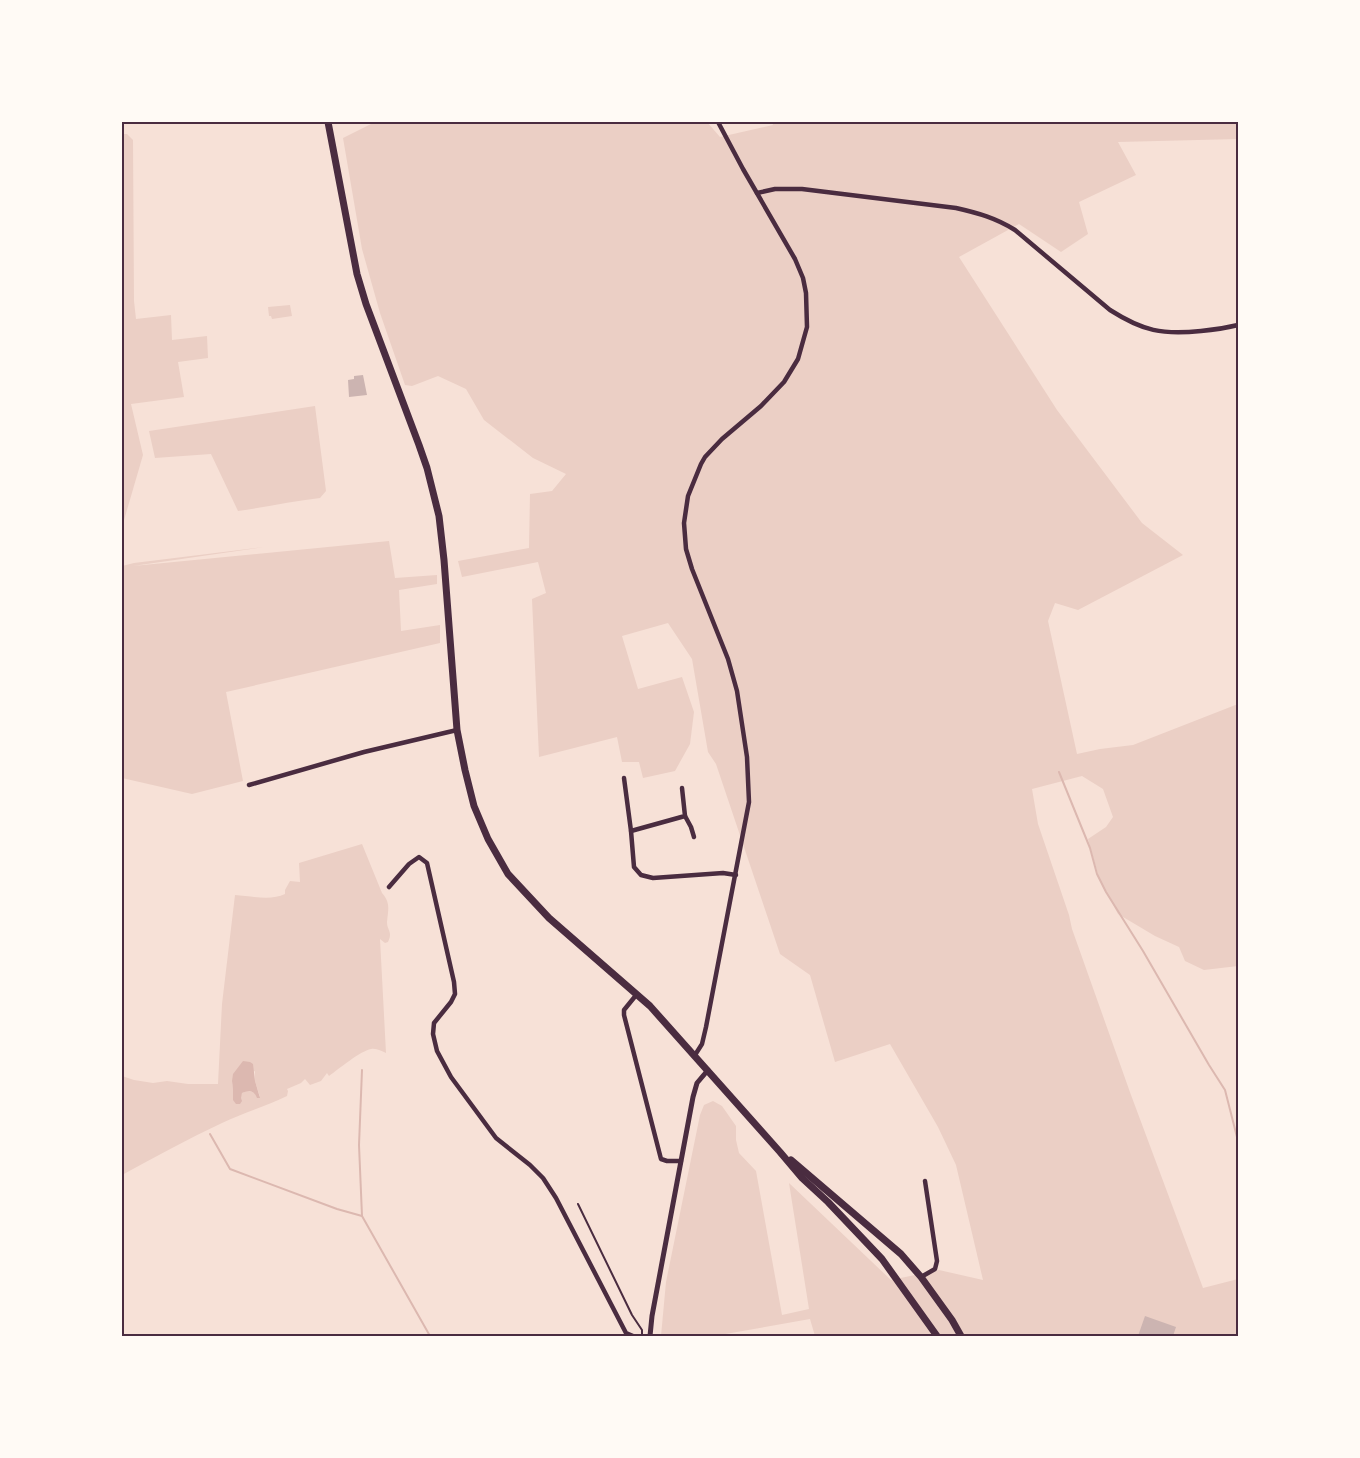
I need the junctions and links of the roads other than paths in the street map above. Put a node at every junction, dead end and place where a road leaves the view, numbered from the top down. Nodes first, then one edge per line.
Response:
1 (328, 122) edge
2 (718, 122) edge
3 (757, 193) junction
4 (1239, 326) edge
5 (458, 730) junction
6 (624, 778) dead end
7 (249, 785) dead end
8 (682, 788) dead end
9 (685, 816) junction
10 (631, 831) junction
11 (694, 837) dead end
12 (735, 875) junction
13 (389, 887) dead end
14 (637, 994) junction
15 (695, 1055) junction
16 (708, 1070) junction
17 (780, 1152) junction
18 (681, 1161) junction
19 (925, 1182) dead end
20 (578, 1204) dead end
21 (921, 1277) junction
22 (633, 1336) edge
23 (642, 1336) edge
24 (650, 1336) edge
25 (936, 1336) edge
26 (961, 1336) edge

1 - 5 main road
2 - 3 street
3 - 4 street
3 - 12 street
5 - 7 street
5 - 14 main road
6 - 10 street
8 - 9 street
9 - 10 street
9 - 11 street
10 - 12 street
12 - 15 street
13 - 22 street
14 - 15 main road
14 - 18 street
15 - 16 main road
16 - 17 main road
16 - 18 street
17 - 21 main road
17 - 25 main road
18 - 24 street
19 - 21 street
20 - 23 lane
21 - 26 main road

